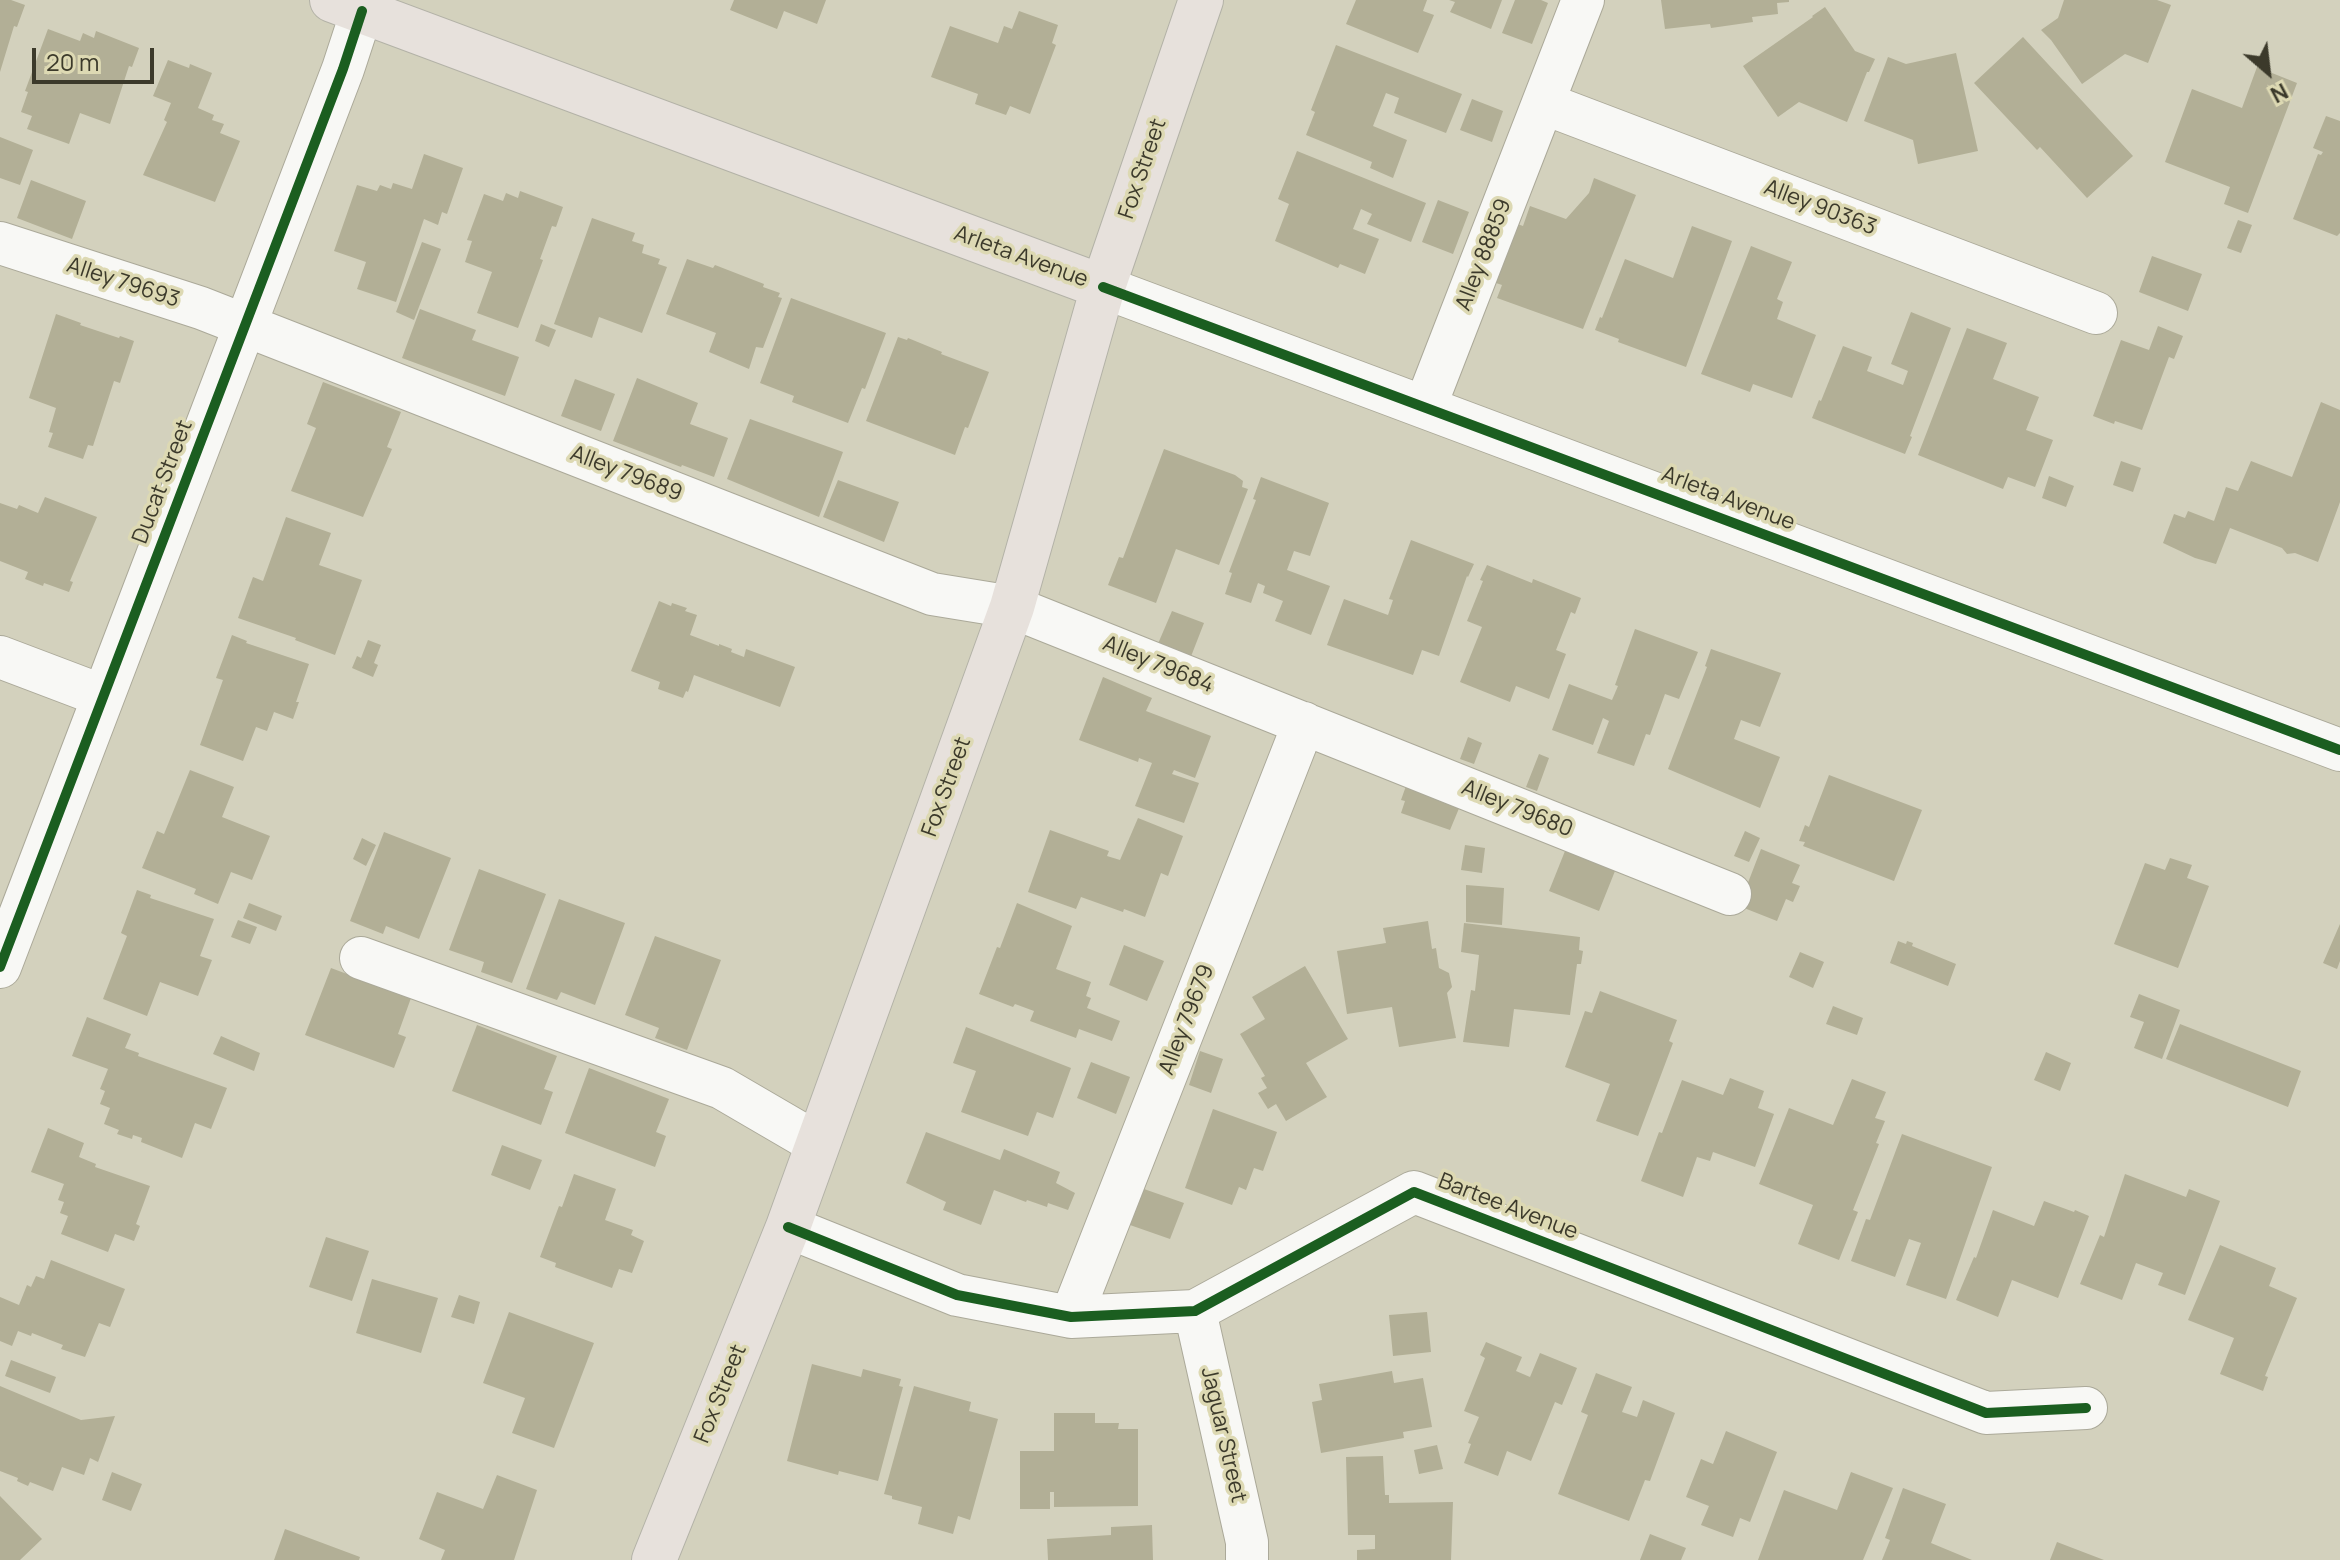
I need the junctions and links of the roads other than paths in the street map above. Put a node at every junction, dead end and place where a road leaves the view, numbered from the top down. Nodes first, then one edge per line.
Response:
1 (1201, 0) edge
2 (1583, 0) edge
3 (347, 6) edge
4 (1543, 103) junction
5 (0, 243) edge
6 (1103, 287) junction
7 (2096, 313) dead end
8 (245, 326) junction
9 (1425, 407) junction
10 (1012, 607) junction
11 (0, 657) edge
12 (103, 696) junction
13 (1304, 723) junction
14 (2340, 750) edge
15 (1730, 894) dead end
16 (361, 958) dead end
17 (0, 967) edge
18 (818, 1144) junction
19 (788, 1227) junction
20 (1195, 1311) junction
21 (1071, 1317) junction
22 (2086, 1408) dead end
23 (654, 1560) edge
24 (1247, 1560) edge

1 - 6 main road, Fox Street
2 - 4 street, Alley 88859
3 - 6 main road, Arleta Avenue
3 - 8 street, Ducat Street
4 - 7 street, Alley 90363
4 - 9 street, Alley 88859
5 - 8 street, Alley 79693
6 - 9 street, Arleta Avenue
6 - 10 main road, Fox Street
8 - 10 street, Alley 79689
8 - 12 street, Ducat Street
9 - 14 street, Arleta Avenue
10 - 13 street, Alley 79684
10 - 18 main road, Fox Street
11 - 12 street
12 - 17 street, Ducat Street
13 - 15 street, Alley 79680
13 - 21 street, Alley 79679
16 - 18 street
18 - 19 main road, Fox Street
19 - 21 street, Bartee Avenue
19 - 23 main road, Fox Street
20 - 21 street, Bartee Avenue
20 - 22 street, Bartee Avenue
20 - 24 street, Jaguar Street

